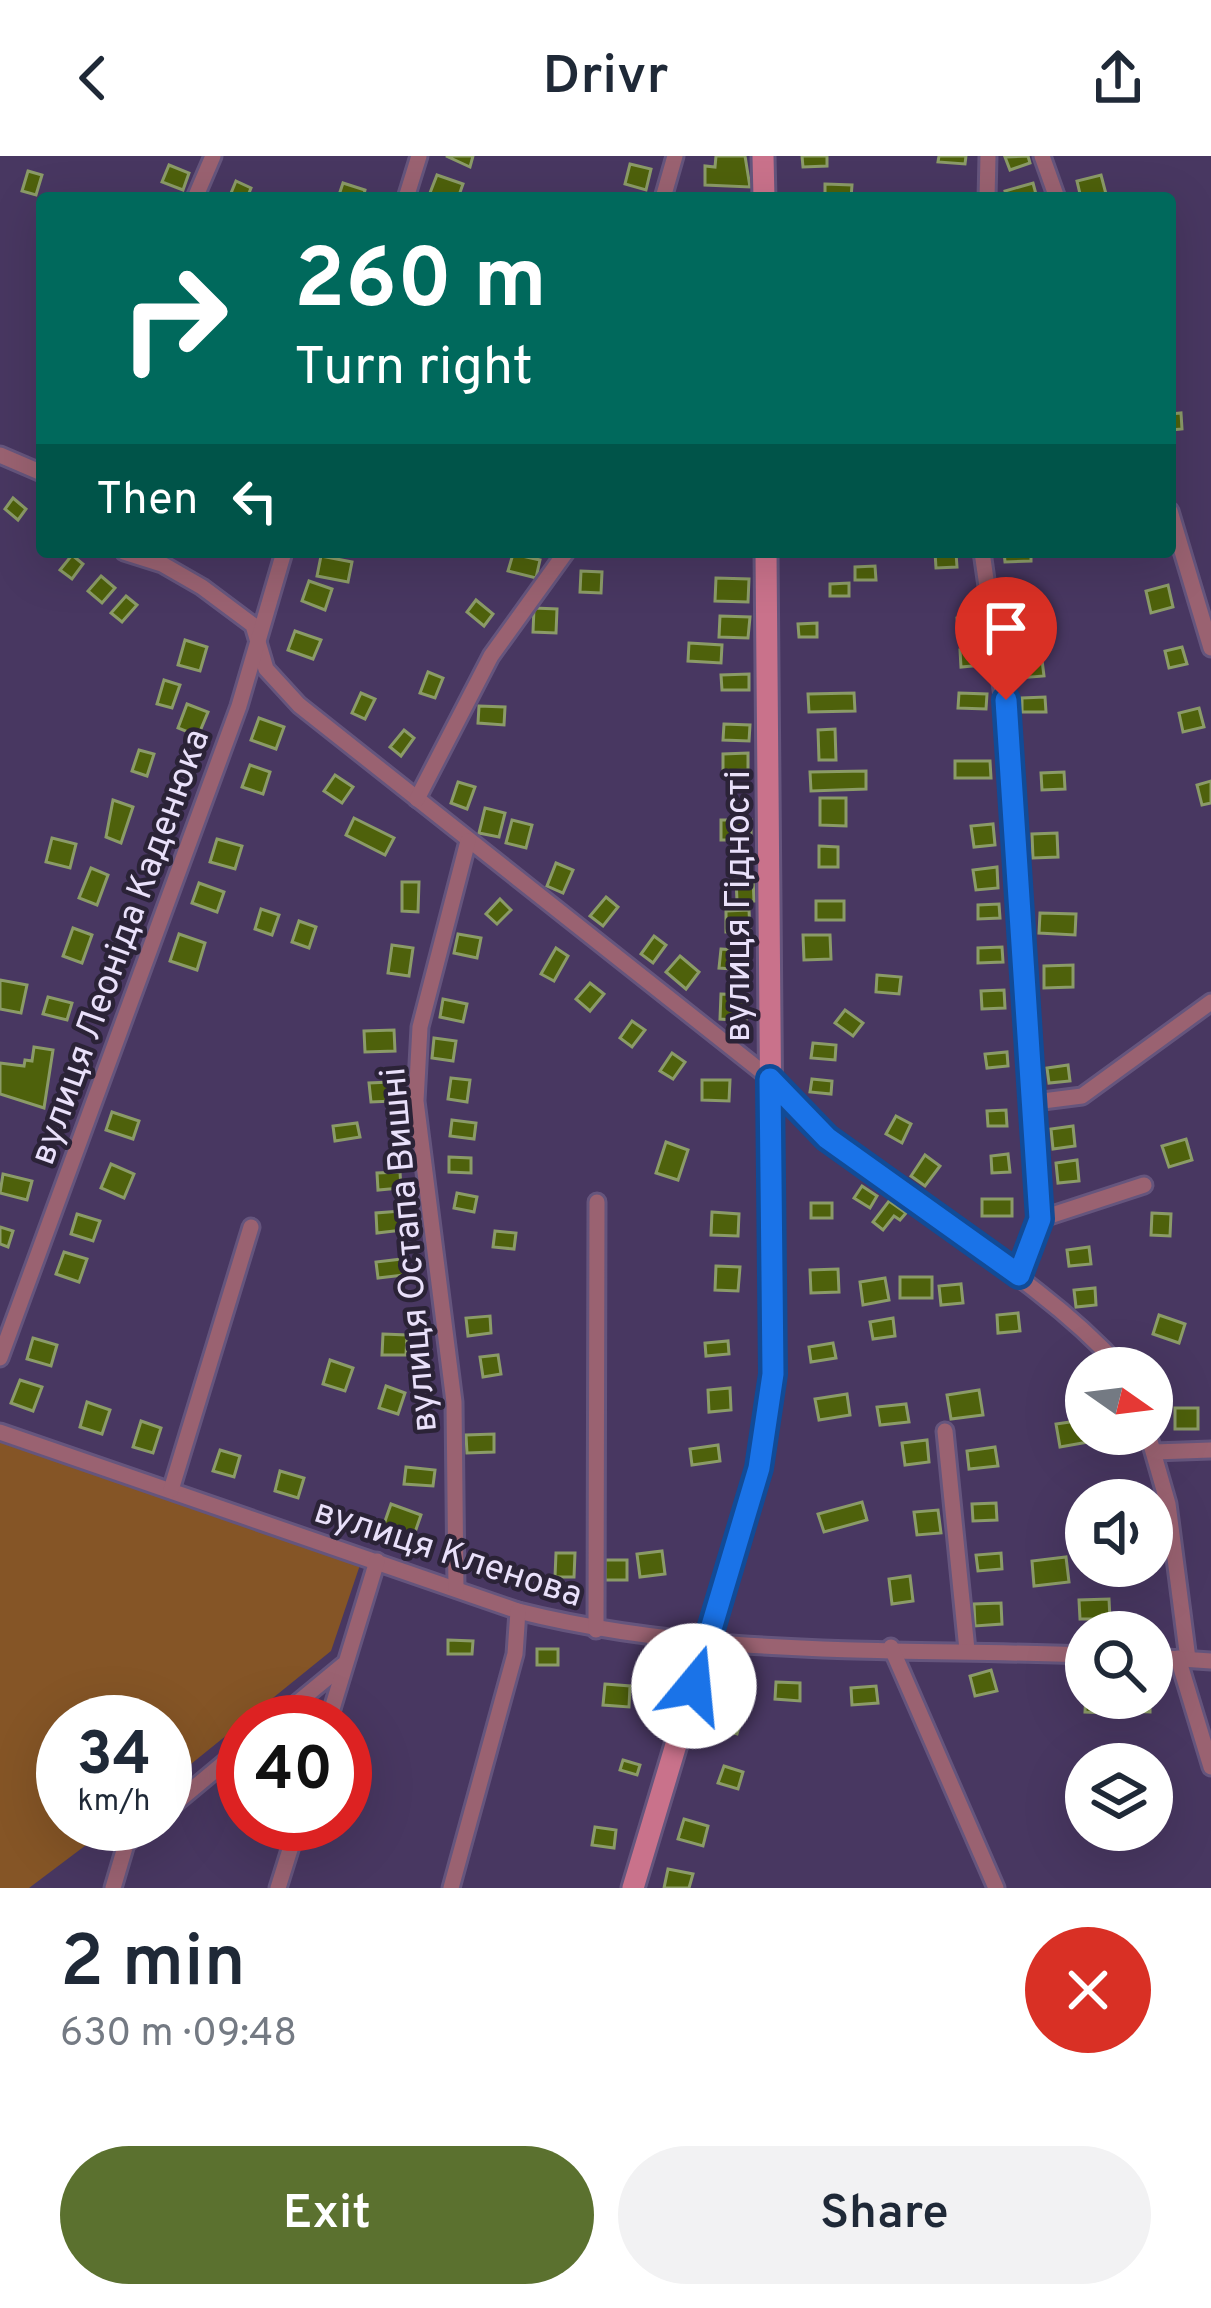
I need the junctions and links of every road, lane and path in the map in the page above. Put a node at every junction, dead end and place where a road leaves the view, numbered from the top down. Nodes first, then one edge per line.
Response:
1 (213, 156) edge
2 (419, 156) edge
3 (675, 156) edge
4 (763, 156) edge
5 (988, 156) edge
6 (1042, 156) edge
7 (198, 192) edge
8 (408, 192) edge
9 (665, 192) edge
10 (764, 192) edge
11 (987, 192) edge
12 (1055, 192) edge
13 (0, 455) edge
14 (36, 470) edge
15 (1176, 531) edge
16 (143, 558) edge
17 (282, 558) edge
18 (562, 558) edge
19 (766, 558) edge
20 (983, 558) edge
21 (257, 639) junction
22 (1211, 648) edge
23 (417, 799) junction
24 (468, 841) junction
25 (1211, 1001) edge
26 (770, 1079) junction
27 (1035, 1102) junction
28 (1144, 1185) dead end
29 (597, 1202) dead end
30 (1040, 1219) junction
31 (251, 1226) dead end
32 (1019, 1275) junction
33 (1098, 1347) edge
34 (0, 1358) edge
35 (945, 1431) dead end
36 (0, 1432) edge
37 (1211, 1450) edge
38 (1173, 1451) edge
39 (1155, 1455) edge
40 (171, 1490) junction
41 (377, 1561) junction
42 (456, 1589) junction
43 (518, 1611) junction
44 (596, 1630) junction
45 (706, 1646) junction
46 (891, 1647) junction
47 (967, 1650) junction
48 (1065, 1653) edge
49 (1173, 1658) edge
50 (1183, 1658) junction
51 (1211, 1660) edge
52 (345, 1663) junction
53 (306, 1695) edge
54 (336, 1695) edge
55 (1211, 1767) edge
56 (216, 1770) edge
57 (192, 1790) edge
58 (124, 1851) edge
59 (290, 1851) edge
60 (113, 1888) edge
61 (278, 1888) edge
62 (451, 1888) edge
63 (633, 1888) edge
64 (996, 1888) edge

1 - 7 street
2 - 8 street
3 - 9 street
4 - 10 street
5 - 11 street
6 - 12 street
13 - 14 street
15 - 22 street
16 - 21 street
17 - 21 street, вулиця Леоніда Каденюка
18 - 23 street
19 - 26 street, вулиця Гідності
20 - 27 street
21 - 23 street
21 - 34 street, вулиця Леоніда Каденюка
23 - 24 street
24 - 26 street
24 - 42 street, вулиця Остапа Вишні
25 - 27 street
26 - 32 street
26 - 45 street, вулиця Гідності
27 - 30 street
28 - 30 street
29 - 44 street
30 - 32 street
31 - 40 street
32 - 33 street
35 - 47 street
36 - 40 street, вулиця Кленова
37 - 38 street
39 - 50 street
40 - 41 street, вулиця Кленова
41 - 42 street, вулиця Кленова
41 - 52 street
42 - 43 street, вулиця Кленова
43 - 44 street, вулиця Кленова
43 - 62 street
44 - 45 street, вулиця Кленова
45 - 46 street, вулиця Кленова
45 - 63 street, вулиця Гідності
46 - 47 street, вулиця Кленова
46 - 64 street
47 - 48 street, вулиця Кленова
49 - 50 street
50 - 51 street
50 - 55 street
52 - 53 street
52 - 54 street
56 - 57 street
58 - 60 street
59 - 61 street

